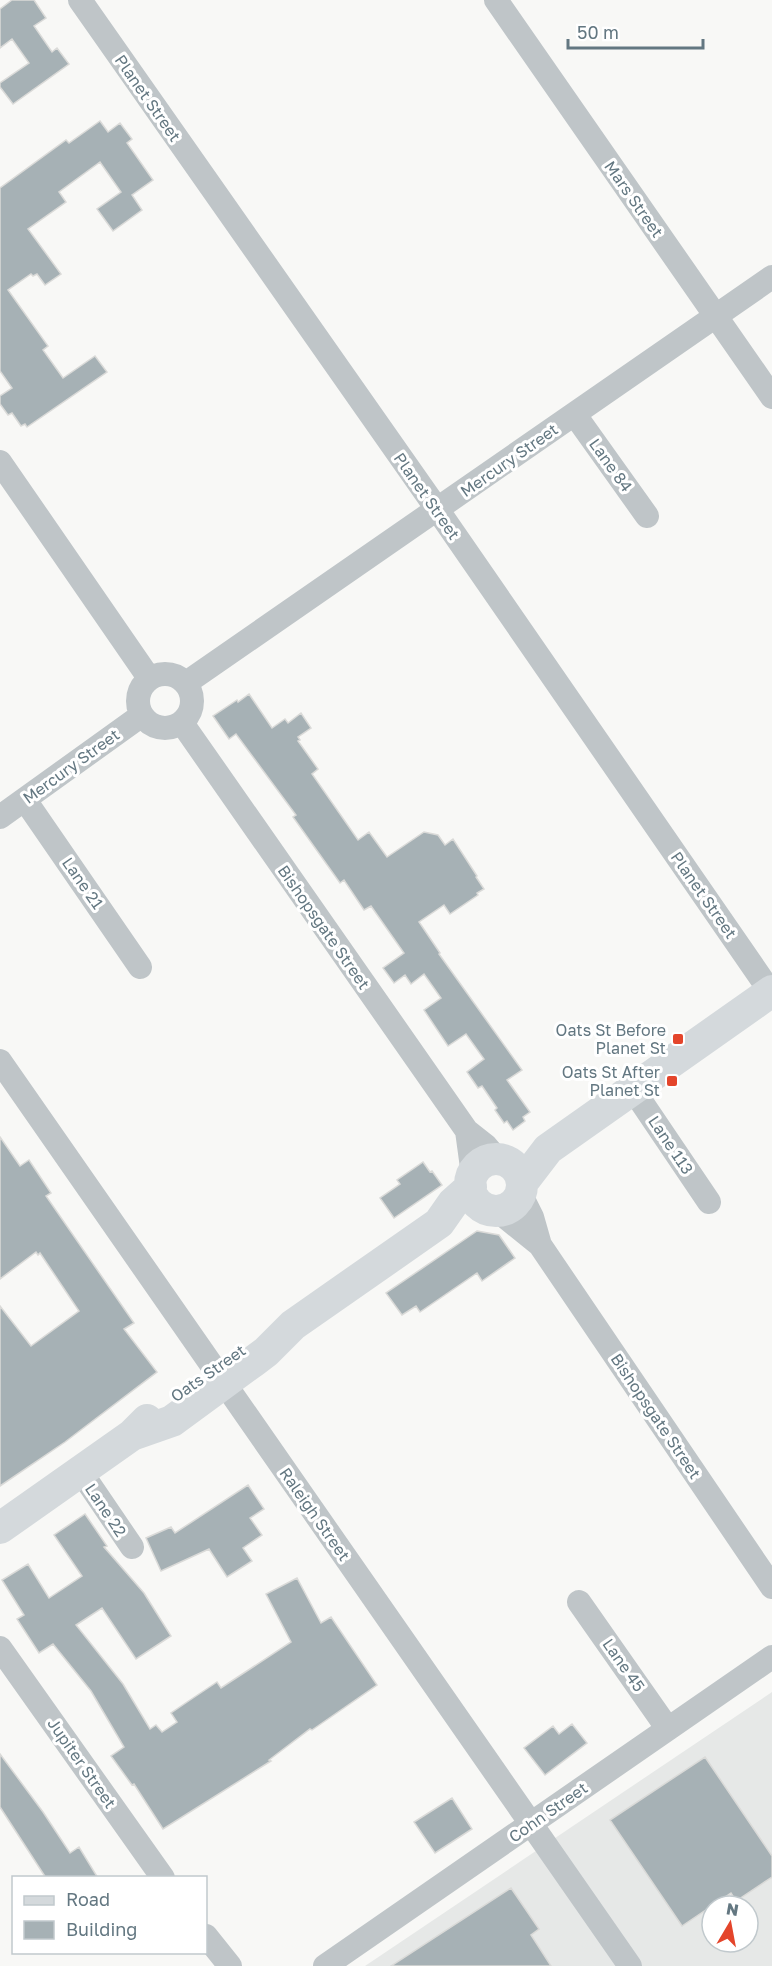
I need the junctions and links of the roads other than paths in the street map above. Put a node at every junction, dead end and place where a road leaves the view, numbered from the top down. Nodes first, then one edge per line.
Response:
1 (80, 0) edge
2 (496, 0) edge
3 (772, 276) edge
4 (715, 316) junction
5 (772, 397) edge
6 (574, 415) junction
7 (0, 462) edge
8 (437, 509) junction
9 (647, 516) dead end
10 (149, 678) junction
11 (186, 683) junction
12 (142, 715) junction
13 (182, 723) junction
14 (25, 800) junction
15 (0, 817) edge
16 (140, 966) dead end
17 (772, 992) edge
18 (0, 1061) edge
19 (632, 1088) junction
20 (496, 1185) junction
21 (709, 1202) dead end
22 (219, 1376) junction
23 (81, 1472) junction
24 (0, 1528) edge
25 (132, 1547) dead end
26 (772, 1587) edge
27 (579, 1602) dead end
28 (0, 1648) edge
29 (772, 1657) edge
30 (668, 1729) junction
31 (530, 1824) junction
32 (162, 1876) edge
33 (207, 1936) edge
34 (230, 1966) edge
35 (325, 1966) edge
36 (630, 1966) edge

1 - 8 street, Planet Street
2 - 4 street, Mars Street
3 - 4 street, Mercury Street
4 - 5 street, Mars Street
4 - 6 street, Mercury Street
6 - 8 street, Mercury Street
6 - 9 street, Lane 84
7 - 10 street
8 - 11 street, Mercury Street
8 - 17 street, Planet Street
10 - 11 street
10 - 12 street
11 - 13 street
12 - 13 street
12 - 14 street, Mercury Street
13 - 20 street, Bishopsgate Street
14 - 15 street, Mercury Street
14 - 16 street, Lane 21
17 - 19 main road, Oats Street
18 - 22 street, Raleigh Street
19 - 20 main road, Oats Street
19 - 21 street, Lane 113
20 - 22 main road, Oats Street
20 - 26 street, Bishopsgate Street
22 - 23 main road, Oats Street
22 - 31 street, Raleigh Street
23 - 24 main road, Oats Street
23 - 25 street, Lane 22
27 - 30 street, Lane 45
28 - 32 street, Jupiter Street
29 - 30 street, Cohn Street
30 - 31 street, Cohn Street
31 - 35 street, Cohn Street
31 - 36 street, Raleigh Street
33 - 34 street

